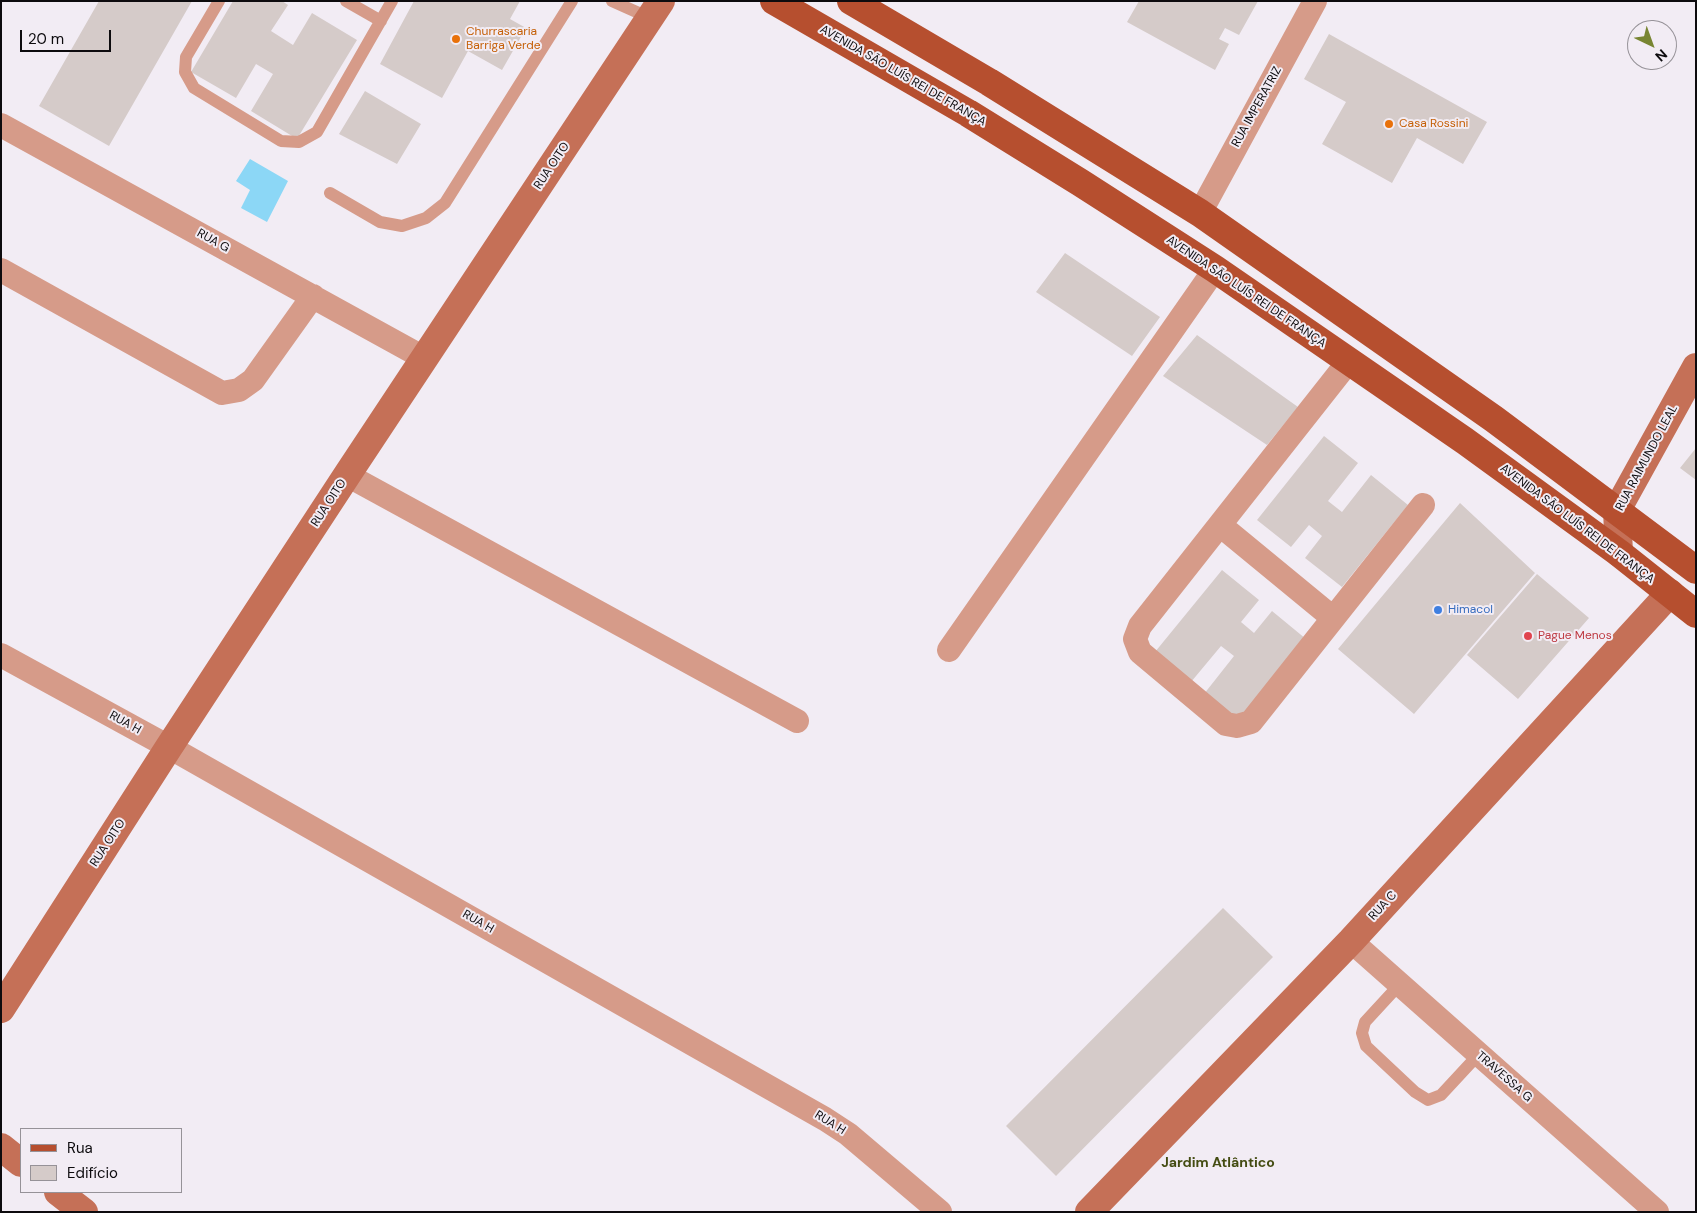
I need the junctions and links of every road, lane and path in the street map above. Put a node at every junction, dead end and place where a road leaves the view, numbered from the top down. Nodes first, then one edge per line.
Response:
1 (219, 1) edge
2 (346, 1) edge
3 (392, 1) edge
4 (572, 1) edge
5 (612, 1) edge
6 (774, 1) edge
7 (850, 1) edge
8 (1315, 1) edge
9 (656, 9) edge
10 (381, 21) junction
11 (1, 125) edge
12 (330, 193) dead end
13 (1200, 213) junction
14 (1215, 269) junction
15 (1, 270) edge
16 (313, 296) junction
17 (424, 358) junction
18 (1349, 361) junction
19 (1696, 367) edge
20 (347, 475) junction
21 (1423, 505) dead end
22 (1617, 510) junction
23 (1220, 525) junction
24 (1619, 553) junction
25 (1696, 570) edge
26 (1670, 593) junction
27 (1696, 614) edge
28 (1334, 618) junction
29 (949, 650) dead end
30 (1, 654) edge
31 (797, 721) dead end
32 (169, 747) junction
33 (1351, 941) junction
34 (1400, 984) junction
35 (1, 1009) edge
36 (1478, 1054) junction
37 (1, 1147) edge
38 (20, 1162) edge
39 (59, 1193) edge
40 (84, 1212) edge
41 (940, 1212) edge
42 (1088, 1212) edge
43 (1657, 1212) edge

1 - 10 lane
2 - 10 lane
3 - 10 lane
4 - 12 lane
5 - 9 lane
6 - 14 main road, AVENIDA SÃO LUÍS REI DE FRANÇA
7 - 13 main road
8 - 13 street, RUA IMPERATRIZ
9 - 17 street, RUA OITO
11 - 16 street, RUA G
13 - 22 main road
14 - 18 main road, AVENIDA SÃO LUÍS REI DE FRANÇA
14 - 29 street
15 - 16 street
16 - 17 street, RUA G
17 - 20 street, RUA OITO
18 - 23 street
18 - 24 main road, AVENIDA SÃO LUÍS REI DE FRANÇA
19 - 22 street, RUA RAIMUNDO LEAL
20 - 31 street
20 - 32 street, RUA OITO
21 - 28 street
22 - 24 street, RUA RAIMUNDO LEAL
22 - 25 main road
23 - 28 street
23 - 28 street
24 - 26 main road, AVENIDA SÃO LUÍS REI DE FRANÇA
26 - 27 main road, AVENIDA SÃO LUÍS REI DE FRANÇA
26 - 33 street, RUA C
30 - 32 street, RUA H
32 - 35 street, RUA OITO
32 - 41 street, RUA H
33 - 34 street, TRAVESSA G
33 - 42 street, RUA C
34 - 36 street, TRAVESSA G
34 - 36 lane
36 - 43 street, TRAVESSA G
37 - 38 street
39 - 40 street

